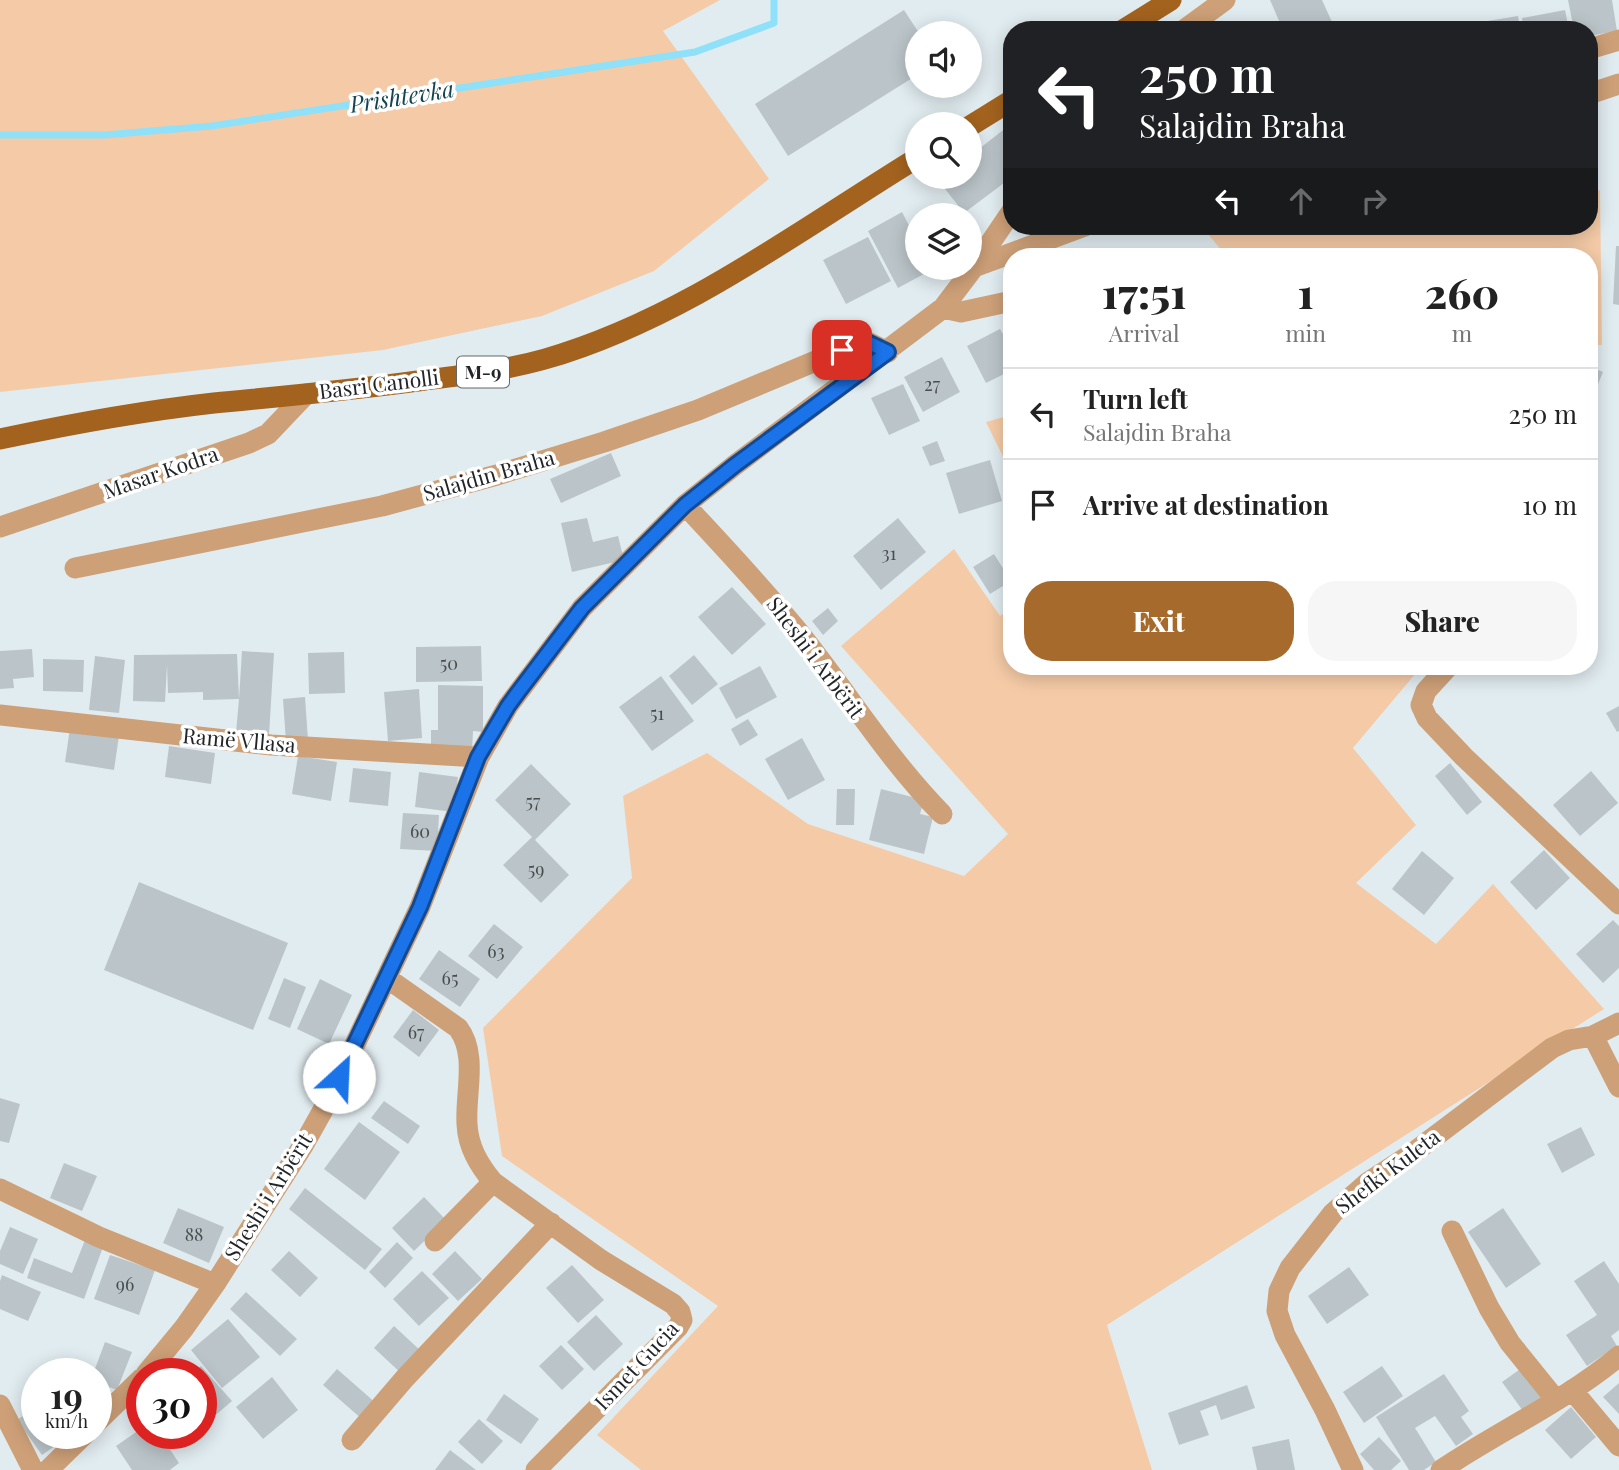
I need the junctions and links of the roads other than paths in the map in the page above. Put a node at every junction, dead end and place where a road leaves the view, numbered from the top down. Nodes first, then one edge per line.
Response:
1 (1171, 0) edge
2 (1225, 0) edge
3 (1137, 21) edge
4 (1196, 21) edge
5 (1619, 40) edge
6 (1598, 46) edge
7 (1619, 84) edge
8 (1598, 90) edge
9 (1003, 106) edge
10 (982, 119) edge
11 (905, 165) edge
12 (1003, 224) edge
13 (1061, 235) edge
14 (1025, 248) edge
15 (982, 255) edge
16 (1003, 256) edge
17 (982, 264) edge
18 (964, 280) edge
19 (1003, 304) edge
20 (943, 308) junction
21 (888, 352) junction
22 (306, 394) junction
23 (0, 439) edge
24 (685, 505) junction
25 (0, 527) edge
26 (75, 568) dead end
27 (1441, 675) edge
28 (0, 715) edge
29 (478, 757) junction
30 (942, 814) dead end
31 (1619, 904) edge
32 (387, 978) junction
33 (1619, 1023) edge
34 (1593, 1036) junction
35 (1619, 1087) edge
36 (494, 1182) junction
37 (0, 1189) edge
38 (551, 1223) junction
39 (1452, 1231) dead end
40 (436, 1241) dead end
41 (215, 1284) junction
42 (1619, 1356) edge
43 (159, 1358) edge
44 (126, 1394) edge
45 (1564, 1395) junction
46 (0, 1405) edge
47 (112, 1407) edge
48 (352, 1440) dead end
49 (1619, 1446) edge
50 (70, 1449) edge
51 (33, 1470) edge
52 (48, 1470) edge
53 (536, 1470) edge
54 (1353, 1470) edge
55 (1441, 1470) edge

1 - 3 main road
2 - 4 street
5 - 6 street
7 - 8 street
9 - 10 main road
11 - 22 main road, Basri Canolli / M-9
12 - 15 street, Sheshi i Arbërit
13 - 14 street
16 - 17 street
18 - 20 street, Sheshi i Arbërit
19 - 20 street
20 - 21 street, Sheshi i Arbërit
21 - 24 street, Sheshi i Arbërit
21 - 26 street, Salajdin Braha
22 - 23 main road, Basri Canolli / M-9
22 - 25 street, Masar Kodra
24 - 29 street, Sheshi i Arbërit
24 - 30 street, Sheshi i Arbërit
27 - 31 street
28 - 29 street, Ramë Vllasa
29 - 32 street, Sheshi i Arbërit
32 - 36 street, Ismet Gucia
32 - 41 street, Sheshi i Arbërit
33 - 34 street, Shefki Kuleta
34 - 35 street
34 - 54 street, Shefki Kuleta
36 - 38 street, Ismet Gucia
36 - 40 street
37 - 41 street, Sheshi i Arbërit
38 - 48 street
38 - 53 street, Ismet Gucia
39 - 45 street
41 - 43 street, Sheshi i Arbërit
42 - 45 street
44 - 47 street
45 - 49 street
45 - 55 street
46 - 51 street
50 - 52 street

